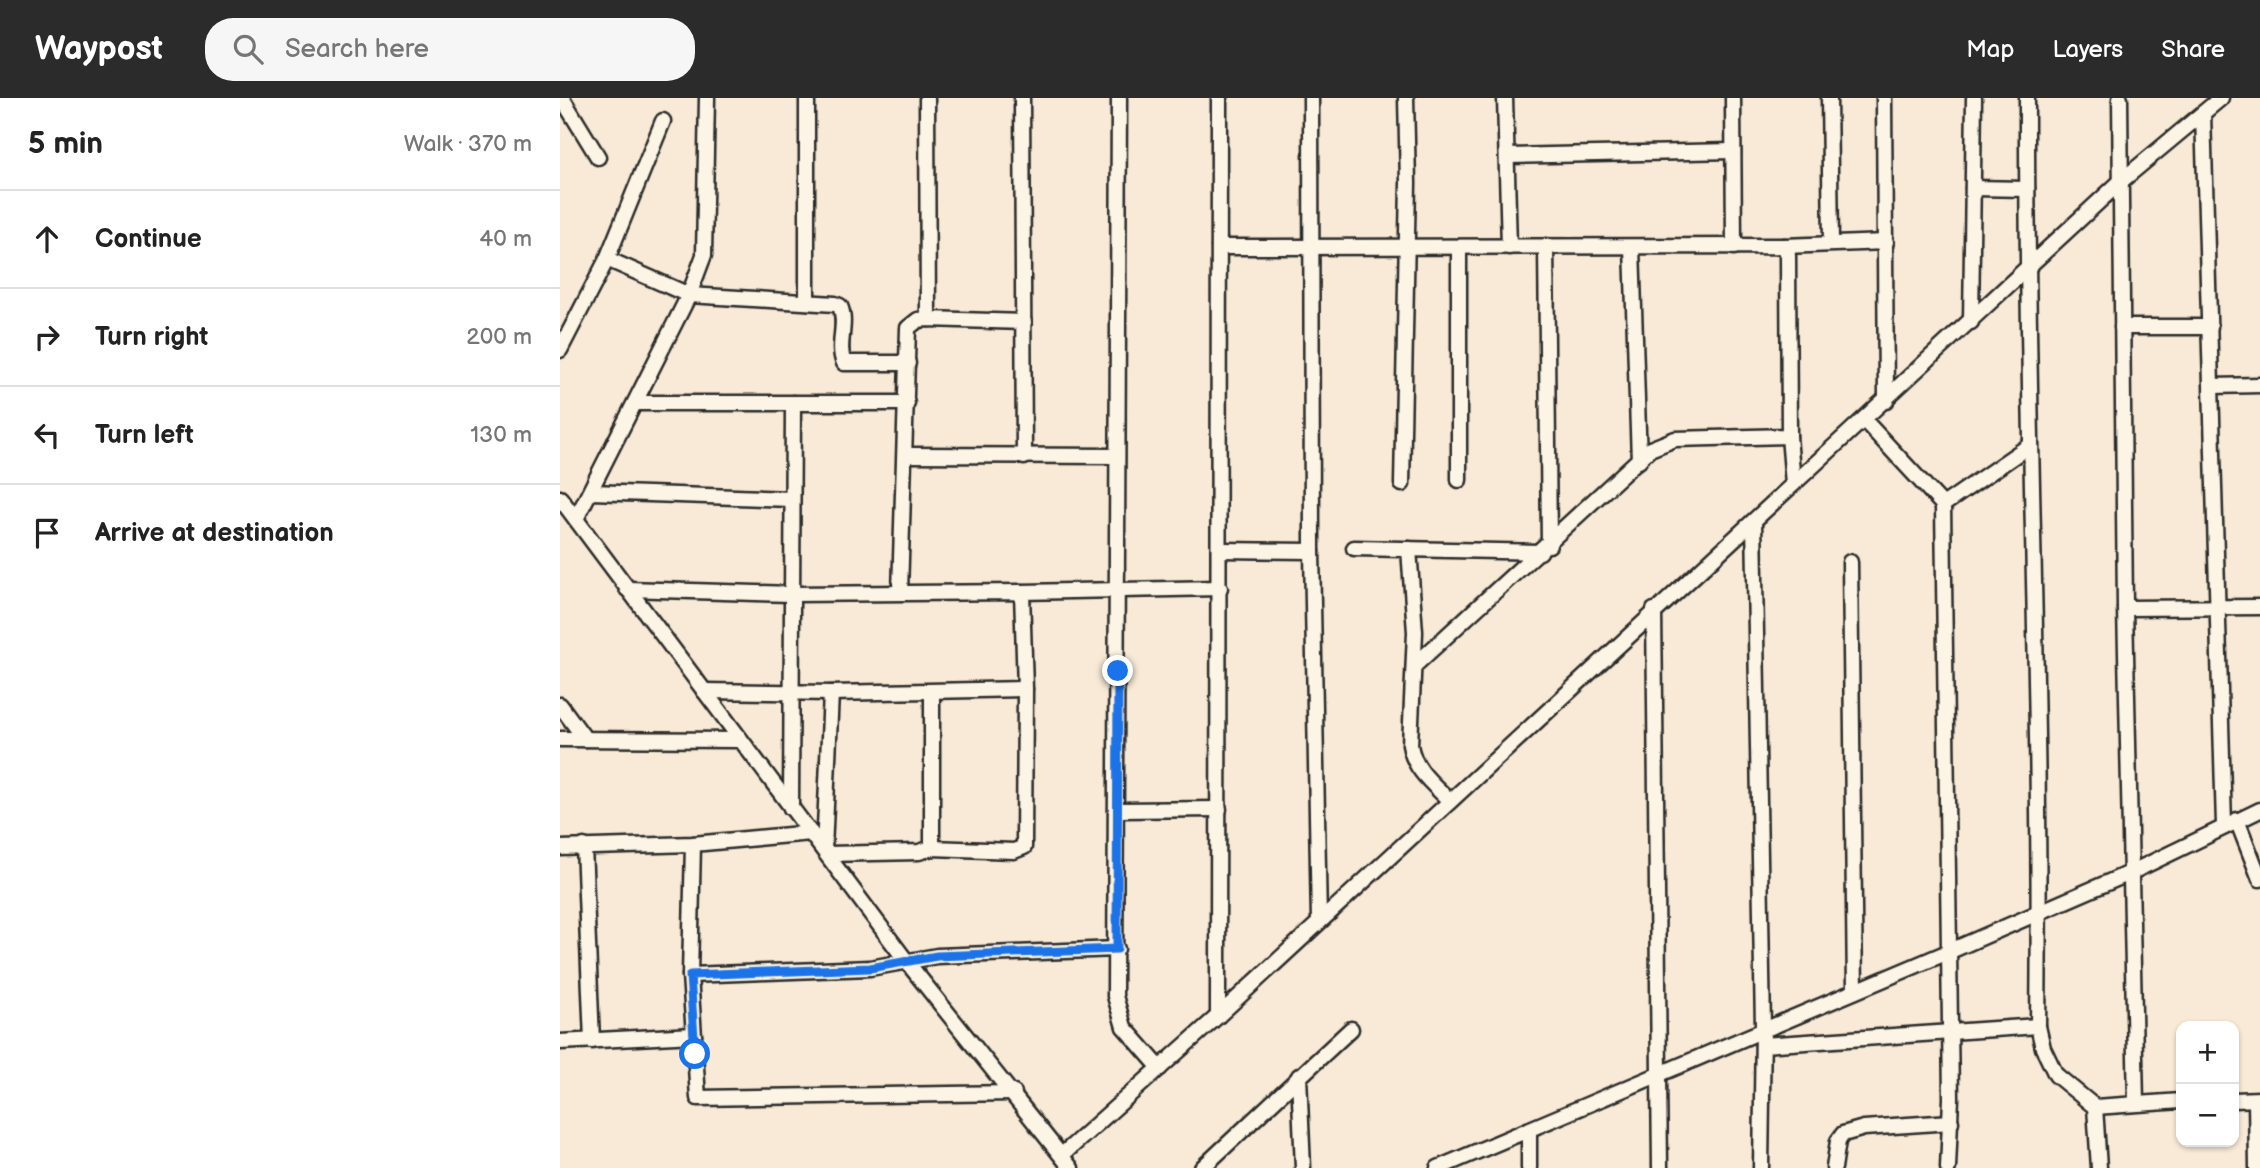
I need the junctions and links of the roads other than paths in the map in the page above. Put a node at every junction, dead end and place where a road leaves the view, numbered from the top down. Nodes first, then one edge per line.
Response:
1 (562, 98) edge
2 (707, 98) edge
3 (807, 98) edge
4 (927, 98) edge
5 (1022, 98) edge
6 (1119, 98) edge
7 (1219, 98) edge
8 (1311, 98) edge
9 (1406, 98) edge
10 (1505, 98) edge
11 (1733, 98) edge
12 (1829, 98) edge
13 (1884, 98) edge
14 (1974, 98) edge
15 (2027, 98) edge
16 (2120, 98) edge
17 (2221, 98) edge
18 (2203, 114) junction
19 (663, 121) dead end
20 (1733, 150) junction
21 (1507, 156) junction
22 (598, 157) dead end
23 (2120, 182) junction
24 (1973, 188) junction
25 (2027, 189) junction
26 (1831, 242) junction
27 (1886, 242) junction
28 (1546, 246) junction
29 (1784, 246) junction
30 (1219, 247) junction
31 (1313, 247) junction
32 (1509, 247) junction
33 (1632, 247) junction
34 (1734, 247) junction
35 (1405, 248) junction
36 (1458, 248) junction
37 (607, 260) junction
38 (2026, 271) junction
39 (689, 295) junction
40 (807, 302) junction
41 (928, 319) junction
42 (1024, 322) junction
43 (1971, 322) junction
44 (2122, 327) junction
45 (2210, 327) junction
46 (560, 350) edge
47 (908, 363) junction
48 (2260, 385) edge
49 (2212, 386) junction
50 (1886, 401) junction
51 (636, 403) junction
52 (793, 403) junction
53 (907, 403) junction
54 (1865, 421) junction
55 (1789, 436) junction
56 (2030, 445) junction
57 (906, 455) junction
58 (1116, 456) junction
59 (1024, 457) junction
60 (1639, 461) junction
61 (1459, 480) dead end
62 (1402, 484) dead end
63 (1793, 484) junction
64 (591, 492) junction
65 (560, 498) edge
66 (792, 499) junction
67 (1943, 505) junction
68 (576, 519) junction
69 (1754, 521) junction
70 (1354, 548) dead end
71 (1545, 548) junction
72 (1409, 549) junction
73 (1220, 550) junction
74 (1312, 551) junction
75 (1850, 562) dead end
76 (1220, 588) junction
77 (627, 589) junction
78 (1118, 589) junction
79 (900, 592) junction
80 (1022, 592) junction
81 (792, 594) junction
82 (2217, 607) junction
83 (2260, 607) edge
84 (2125, 608) junction
85 (1654, 610) junction
86 (1415, 666) junction
87 (1025, 689) junction
88 (704, 691) junction
89 (792, 691) junction
90 (932, 692) junction
91 (831, 693) junction
92 (560, 705) edge
93 (560, 739) edge
94 (585, 739) junction
95 (740, 740) junction
96 (1450, 801) junction
97 (791, 808) junction
98 (1219, 809) junction
99 (1118, 810) junction
100 (2260, 810) edge
101 (2230, 822) junction
102 (811, 834) junction
103 (693, 844) junction
104 (584, 846) junction
105 (560, 848) edge
106 (932, 848) junction
107 (825, 852) junction
108 (2132, 872) junction
109 (2260, 878) edge
110 (2039, 912) junction
111 (1319, 921) junction
112 (1117, 949) junction
113 (1948, 952) junction
114 (907, 962) junction
115 (690, 975) junction
116 (1855, 991) junction
117 (1218, 1016) junction
118 (2038, 1026) junction
119 (1763, 1028) junction
120 (1351, 1029) dead end
121 (1948, 1030) junction
122 (694, 1035) junction
123 (592, 1041) junction
124 (560, 1042) edge
125 (1763, 1045) junction
126 (1160, 1068) junction
127 (1661, 1073) junction
128 (1300, 1076) junction
129 (1014, 1093) junction
130 (2258, 1099) edge
131 (2239, 1100) edge
132 (2176, 1101) edge
133 (2136, 1102) junction
134 (2095, 1107) junction
135 (1951, 1122) junction
136 (1529, 1130) junction
137 (1062, 1155) junction
138 (1458, 1164) edge
139 (1207, 1166) edge
140 (1071, 1168) edge
141 (1303, 1168) edge
142 (1438, 1168) edge
143 (1529, 1168) edge
144 (1660, 1168) edge
145 (1761, 1168) edge
146 (1834, 1168) edge
147 (1948, 1168) edge
148 (2099, 1168) edge
149 (2257, 1168) edge

1 - 22 street
2 - 39 street
3 - 40 street
4 - 41 street
5 - 42 street
6 - 58 street
7 - 30 street
8 - 31 street
9 - 35 street
10 - 21 street
11 - 20 street
12 - 26 street
13 - 27 street
14 - 24 street
15 - 25 street
16 - 23 street
17 - 18 street
18 - 23 street
18 - 45 street
19 - 37 street
20 - 21 street
20 - 34 street
21 - 32 street
23 - 38 street
23 - 44 street
24 - 25 street
24 - 43 street
25 - 38 street
26 - 27 street
26 - 29 street
27 - 50 street
28 - 32 street
28 - 33 street
28 - 71 street
29 - 34 street
29 - 55 street
30 - 31 street
30 - 73 street
31 - 35 street
31 - 74 street
32 - 36 street
33 - 34 street
33 - 60 street
35 - 36 street
35 - 62 street
36 - 61 street
37 - 39 street
37 - 46 street
38 - 43 street
38 - 56 street
39 - 40 street
39 - 51 street
40 - 47 street
41 - 42 street
41 - 47 street
42 - 59 street
43 - 50 street
44 - 45 street
44 - 84 street
45 - 49 street
47 - 53 street
48 - 49 street
49 - 82 street
50 - 54 street
51 - 52 street
51 - 64 street
52 - 53 street
52 - 66 street
53 - 57 street
54 - 63 street
54 - 67 street
55 - 60 street
55 - 63 street
56 - 67 street
56 - 110 street
57 - 59 street
57 - 79 street
58 - 59 street
58 - 78 street
60 - 71 street
63 - 69 street
64 - 66 street
64 - 68 street
65 - 68 street
66 - 81 street
67 - 113 street
68 - 77 street
69 - 85 street
69 - 119 street
70 - 72 street
71 - 72 street
71 - 86 street
72 - 86 street
73 - 74 street
73 - 76 street
74 - 111 street
75 - 116 street
76 - 78 street
76 - 98 street
77 - 81 street
77 - 88 street
78 - 80 street
78 - 99 street
79 - 80 street
79 - 81 street
80 - 87 street
81 - 89 street
82 - 83 street
82 - 84 street
82 - 101 street
84 - 108 street
85 - 96 street
85 - 127 street
86 - 96 street
87 - 90 street
87 - 106 street
88 - 89 street
88 - 95 street
89 - 91 street
89 - 97 street
90 - 91 street
90 - 106 street
91 - 107 street
92 - 94 street
93 - 94 street
94 - 95 street
95 - 97 street
96 - 111 street
97 - 102 street
98 - 99 street
98 - 117 street
99 - 112 street
100 - 101 street
101 - 108 street
101 - 109 street
102 - 103 street
102 - 107 street
103 - 104 street
103 - 115 street
104 - 105 street
104 - 123 street
106 - 107 street
107 - 114 street
108 - 110 street
108 - 133 street
110 - 113 street
110 - 118 street
111 - 117 street
112 - 114 street
112 - 126 street
113 - 116 street
113 - 121 street
114 - 115 street
114 - 129 street
115 - 122 street
116 - 119 street
117 - 126 street
118 - 121 street
118 - 134 street
119 - 125 street
119 - 127 street
120 - 128 street
121 - 125 street
121 - 135 street
122 - 123 street
122 - 129 street
123 - 124 street
125 - 145 street
126 - 137 street
127 - 136 street
127 - 144 street
128 - 139 street
128 - 141 street
129 - 137 street
130 - 131 street
130 - 149 street
132 - 133 street
133 - 134 street
134 - 148 street
135 - 146 street
135 - 147 street
136 - 138 street
136 - 143 street
137 - 140 street
138 - 142 street

